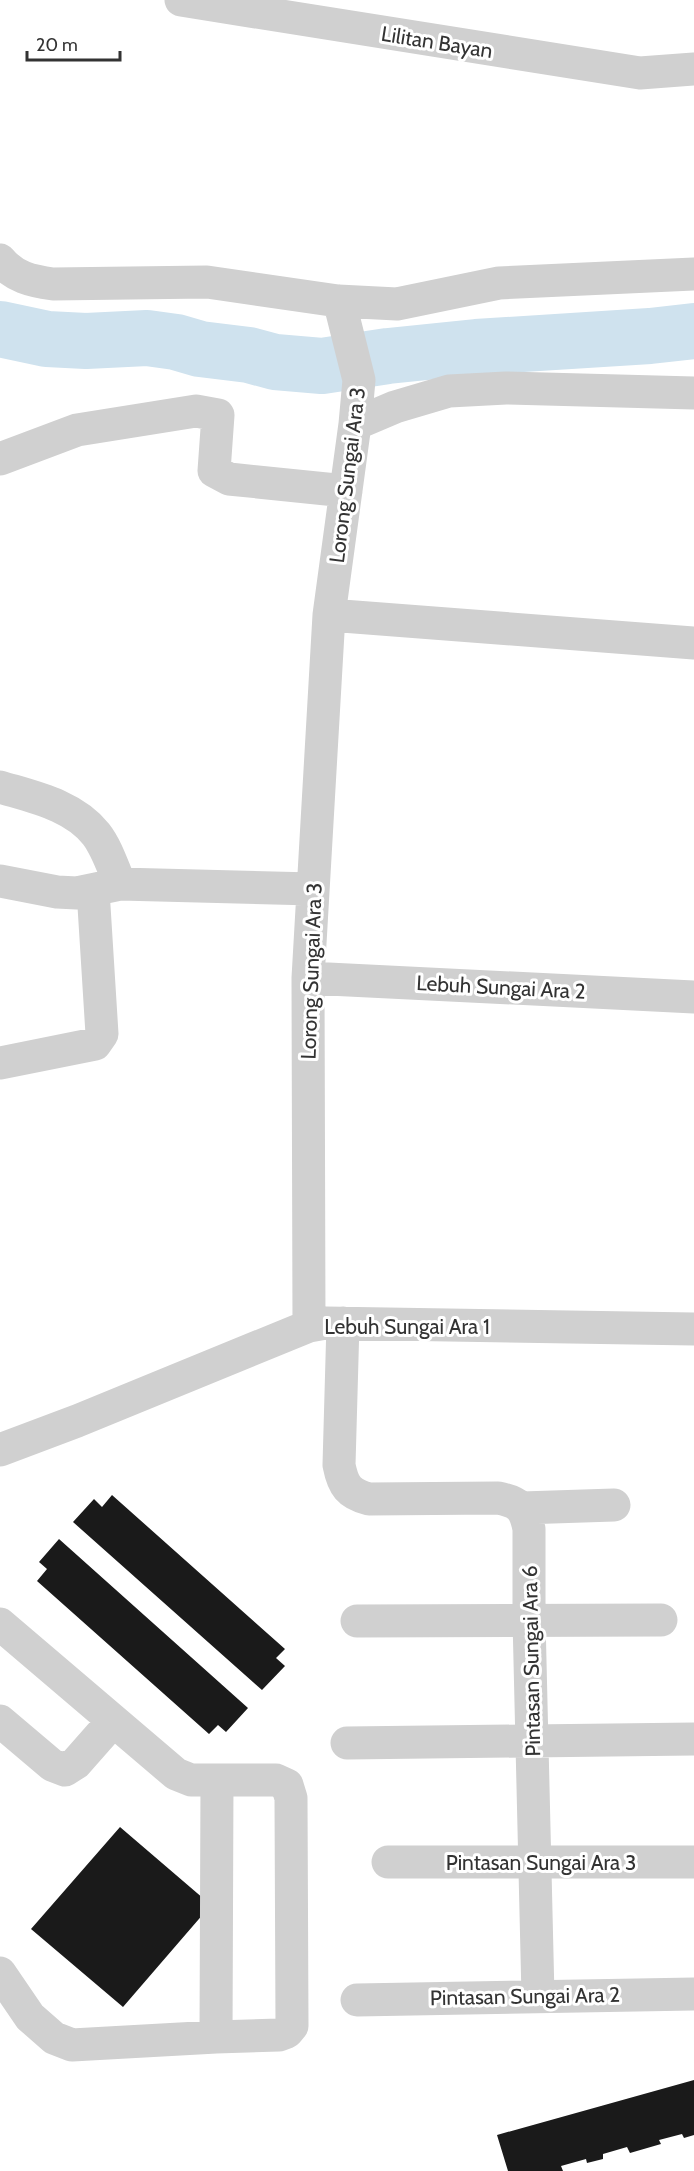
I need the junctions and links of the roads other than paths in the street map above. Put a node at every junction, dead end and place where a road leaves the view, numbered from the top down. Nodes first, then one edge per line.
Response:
1 (181, 0) edge
2 (694, 69) edge
3 (0, 260) edge
4 (694, 274) edge
5 (340, 306) junction
6 (694, 393) edge
7 (355, 424) junction
8 (0, 459) edge
9 (346, 491) junction
10 (329, 615) junction
11 (694, 643) edge
12 (0, 787) edge
13 (0, 881) edge
14 (106, 887) junction
15 (313, 889) junction
16 (308, 978) junction
17 (694, 997) edge
18 (0, 1063) edge
19 (343, 1323) junction
20 (309, 1326) junction
21 (694, 1329) edge
22 (0, 1450) edge
23 (614, 1505) dead end
24 (522, 1508) junction
25 (529, 1620) junction
26 (662, 1620) dead end
27 (357, 1621) dead end
28 (0, 1624) edge
29 (0, 1720) edge
30 (112, 1720) junction
31 (694, 1739) edge
32 (532, 1742) junction
33 (347, 1743) dead end
34 (217, 1780) junction
35 (534, 1861) junction
36 (388, 1862) dead end
37 (694, 1862) edge
38 (0, 1973) edge
39 (694, 1994) edge
40 (538, 1996) junction
41 (357, 2000) dead end
42 (216, 2037) junction

1 - 2 street, Lilitan Bayan
3 - 5 street
4 - 5 street
5 - 7 street, Lorong Sungai Ara 3
6 - 7 street
7 - 9 street, Lorong Sungai Ara 3
8 - 9 street
9 - 10 street, Lorong Sungai Ara 3
10 - 11 street
10 - 15 street, Lorong Sungai Ara 3
12 - 14 street
13 - 14 street
14 - 15 street
14 - 18 street
15 - 16 street, Lorong Sungai Ara 3
16 - 17 street, Lebuh Sungai Ara 2
16 - 20 street, Lorong Sungai Ara 3
19 - 20 street, Lebuh Sungai Ara 1
19 - 21 street, Lebuh Sungai Ara 1
19 - 24 street
20 - 22 street, Lebuh Sungai Ara 1
23 - 24 street
24 - 25 street, Pintasan Sungai Ara 6
25 - 26 street
25 - 27 street
25 - 32 street, Pintasan Sungai Ara 6
28 - 30 street
29 - 30 street
30 - 34 street
31 - 32 street
32 - 33 street
32 - 35 street, Pintasan Sungai Ara 6
34 - 42 street
34 - 42 street
35 - 36 street, Pintasan Sungai Ara 3
35 - 37 street, Pintasan Sungai Ara 3
35 - 40 street, Pintasan Sungai Ara 6
38 - 42 street
39 - 40 street, Pintasan Sungai Ara 2
40 - 41 street, Pintasan Sungai Ara 2

